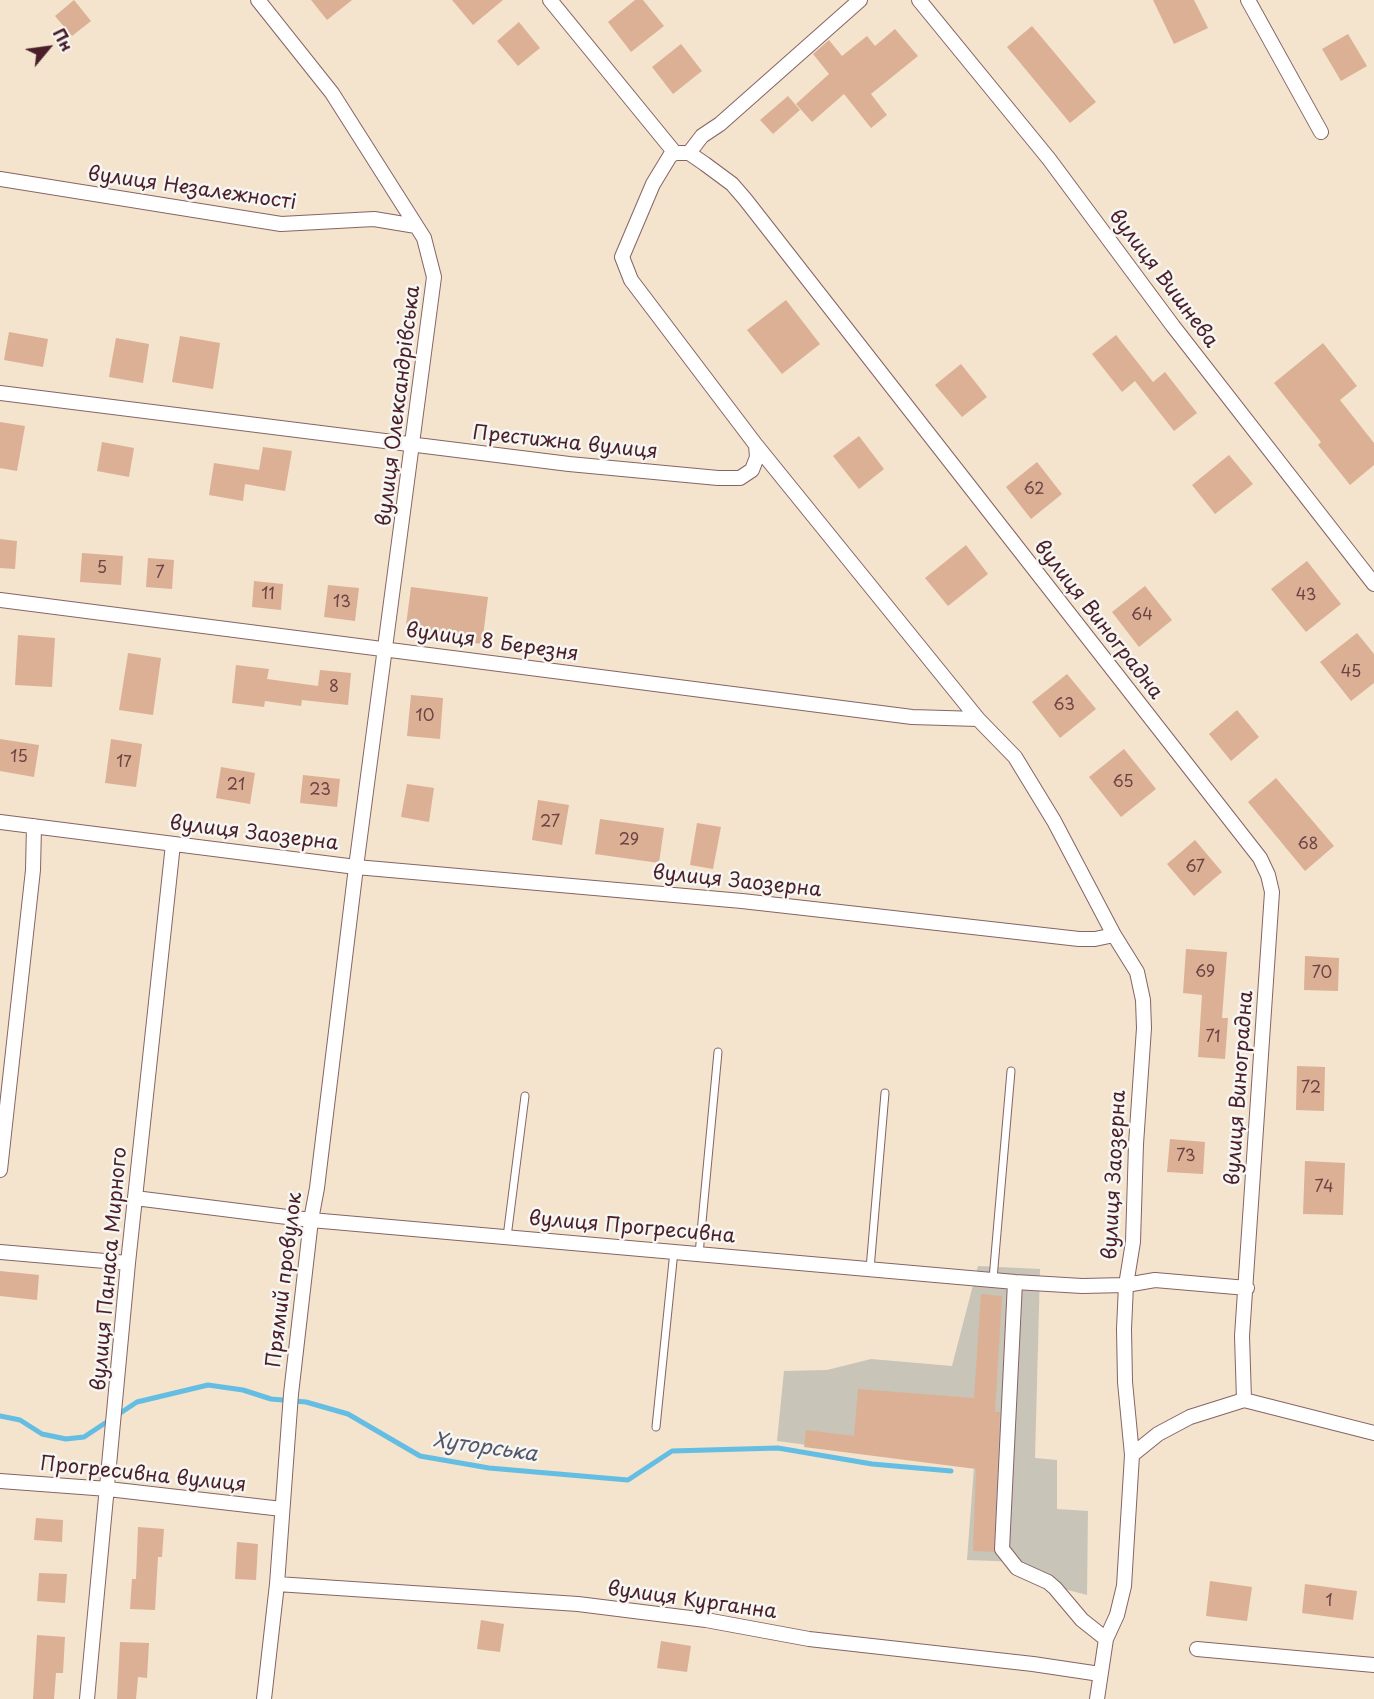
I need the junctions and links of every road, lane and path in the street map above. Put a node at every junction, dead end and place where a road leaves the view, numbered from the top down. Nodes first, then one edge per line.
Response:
1 (258, 0) edge
2 (550, 0) edge
3 (860, 0) edge
4 (919, 0) edge
5 (1248, 0) edge
6 (1321, 132) dead end
7 (682, 153) junction
8 (0, 179) edge
9 (416, 226) junction
10 (0, 393) edge
11 (414, 445) junction
12 (756, 445) junction
13 (1374, 584) edge
14 (0, 600) edge
15 (387, 649) junction
16 (978, 719) junction
17 (0, 822) edge
18 (34, 826) junction
19 (173, 844) junction
20 (356, 867) junction
21 (1114, 935) junction
22 (718, 1052) dead end
23 (1011, 1071) dead end
24 (885, 1093) dead end
25 (525, 1096) dead end
26 (0, 1170) edge
27 (135, 1198) junction
28 (311, 1220) junction
29 (507, 1236) junction
30 (674, 1251) junction
31 (0, 1252) edge
32 (699, 1254) junction
33 (128, 1263) junction
34 (870, 1269) junction
35 (993, 1279) junction
36 (1015, 1282) junction
37 (1126, 1285) junction
38 (1247, 1288) junction
39 (1244, 1400) junction
40 (656, 1427) dead end
41 (1374, 1433) edge
42 (1132, 1455) junction
43 (0, 1481) edge
44 (108, 1490) junction
45 (282, 1509) junction
46 (277, 1584) junction
47 (1106, 1639) junction
48 (1197, 1649) dead end
49 (1374, 1665) edge
50 (1100, 1674) junction
51 (87, 1699) edge
52 (264, 1699) edge
53 (1097, 1699) edge

1 - 9 street, вулиця Олександрівська
2 - 7 street, вулиця Виноградна
3 - 7 street
4 - 13 street, вулиця Вишнева
5 - 6 street
7 - 12 street
7 - 38 street, вулиця Виноградна
8 - 9 street, вулиця Незалежності
9 - 11 street, вулиця Олександрівська
10 - 11 street, Престижна вулиця
11 - 12 street, Престижна вулиця
11 - 15 street, вулиця Олександрівська
12 - 16 street
14 - 15 street, вулиця 8 Березня
15 - 16 street, вулиця 8 Березня
15 - 20 street, вулиця Олександрівська
16 - 21 street
17 - 18 street, вулиця Заозерна
18 - 19 street, вулиця Заозерна
18 - 26 street
19 - 20 street, вулиця Заозерна
19 - 27 street, вулиця Панаса Мирного
20 - 21 street, вулиця Заозерна
20 - 28 street, Прямий провулок
21 - 37 street, вулиця Заозерна
22 - 32 lane
23 - 35 lane
24 - 34 lane
25 - 29 lane
27 - 28 street, вулиця Прогресивна
27 - 33 street, вулиця Панаса Мирного
28 - 29 street, вулиця Прогресивна
28 - 45 street, Прямий провулок
29 - 30 street, вулиця Прогресивна
30 - 32 street, вулиця Прогресивна
30 - 40 lane
31 - 33 street
32 - 34 street, вулиця Прогресивна
33 - 44 street, вулиця Панаса Мирного
34 - 35 street, вулиця Прогресивна
35 - 36 street, вулиця Прогресивна
36 - 37 street, вулиця Прогресивна
36 - 47 street
37 - 38 street, вулиця Прогресивна
37 - 42 street, вулиця Заозерна
38 - 39 street, вулиця Виноградна
39 - 41 street
39 - 42 street
42 - 47 street, вулиця Заозерна
43 - 44 street, Прогресивна вулиця
44 - 45 street, Прогресивна вулиця
44 - 51 street, вулиця Панаса Мирного
45 - 46 street, Прямий провулок
46 - 50 street, вулиця Курганна
46 - 52 street, Прямий провулок
47 - 50 street
48 - 49 street
50 - 53 street

